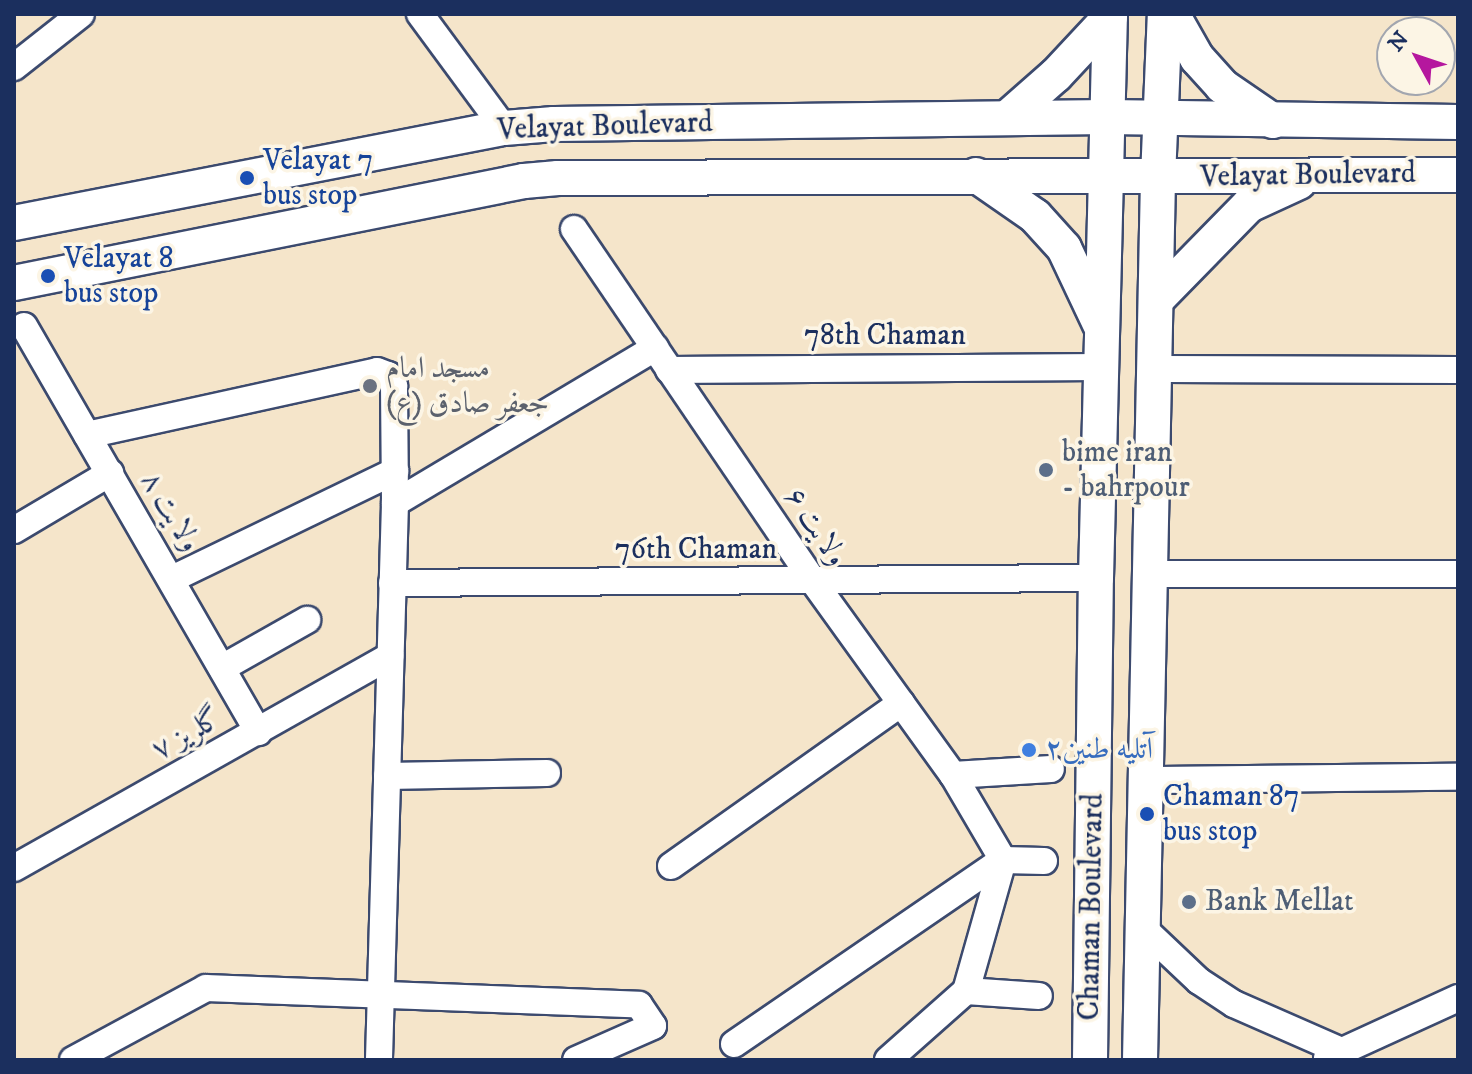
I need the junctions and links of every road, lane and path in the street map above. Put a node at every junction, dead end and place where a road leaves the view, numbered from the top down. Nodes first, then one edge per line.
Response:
1 (81, 14) edge
2 (420, 14) edge
3 (1165, 14) edge
4 (1172, 14) edge
5 (1110, 16) edge
6 (14, 67) edge
7 (1108, 117) junction
8 (1007, 118) junction
9 (1163, 118) junction
10 (1274, 121) junction
11 (1458, 122) edge
12 (504, 128) junction
13 (975, 175) junction
14 (1458, 175) edge
15 (1313, 176) junction
16 (1106, 178) junction
17 (1158, 178) junction
18 (14, 223) edge
19 (574, 229) dead end
20 (14, 283) edge
21 (1156, 300) junction
22 (24, 326) dead end
23 (1102, 329) junction
24 (662, 359) junction
25 (1101, 367) junction
26 (1155, 369) junction
27 (1458, 370) edge
28 (87, 435) junction
29 (395, 471) junction
30 (110, 473) junction
31 (395, 503) junction
32 (14, 530) edge
33 (1151, 574) junction
34 (1458, 574) edge
35 (1096, 578) junction
36 (172, 579) junction
37 (813, 581) junction
38 (392, 583) junction
39 (307, 620) dead end
40 (390, 656) junction
41 (222, 668) junction
42 (901, 703) junction
43 (258, 732) junction
44 (1051, 769) dead end
45 (547, 773) dead end
46 (953, 775) junction
47 (387, 776) junction
48 (1458, 777) edge
49 (1148, 780) junction
50 (1003, 860) junction
51 (1044, 861) dead end
52 (671, 866) dead end
53 (14, 868) edge
54 (1145, 930) junction
55 (966, 991) junction
56 (381, 992) junction
57 (1039, 996) dead end
58 (1458, 998) edge
59 (734, 1044) dead end
60 (1332, 1056) edge
61 (73, 1060) edge
62 (379, 1060) edge
63 (576, 1060) edge
64 (888, 1060) edge
65 (1090, 1060) edge
66 (1140, 1060) edge

1 - 6 street
2 - 12 street
3 - 9 main road
4 - 10 main road
5 - 7 main road
5 - 8 main road
7 - 8 main road, Velayat Boulevard
7 - 9 main road, Velayat Boulevard
7 - 16 main road, Chaman Boulevard
8 - 12 main road, Velayat Boulevard
9 - 10 main road, Velayat Boulevard
9 - 17 main road, Chaman Boulevard
10 - 11 main road, Velayat Boulevard
12 - 18 main road, Velayat Boulevard
13 - 16 main road, Velayat Boulevard
13 - 20 main road, Velayat Boulevard
13 - 23 main road
14 - 15 main road, Velayat Boulevard
15 - 17 main road, Velayat Boulevard
15 - 21 main road
16 - 17 main road, Velayat Boulevard
16 - 23 main road, Chaman Boulevard
17 - 21 main road, Chaman Boulevard
19 - 24 street, ولایت ۶
21 - 26 main road, Chaman Boulevard
22 - 28 street, ولایت ۸
23 - 25 main road, Chaman Boulevard
24 - 25 street, 78th Chaman
24 - 31 street
24 - 37 street, ولایت ۶
25 - 35 main road, Chaman Boulevard
26 - 27 street
26 - 33 main road, Chaman Boulevard
28 - 29 street
28 - 30 street, ولایت ۸
29 - 31 street
29 - 36 street
30 - 32 street
30 - 36 street, ولایت ۸
31 - 38 street
33 - 34 street
33 - 49 main road, Chaman Boulevard
35 - 37 street, 76th Chaman
35 - 65 main road, Chaman Boulevard
36 - 41 street, ولایت ۸
37 - 38 street, 76th Chaman
37 - 42 street, ولایت ۶
38 - 40 street
39 - 41 street
40 - 43 street, گلریز ۷
40 - 47 street
41 - 43 street, ولایت ۸
42 - 46 street, ولایت ۶
42 - 52 street
43 - 53 street, گلریز ۷
44 - 46 street
45 - 47 street
46 - 50 street, ولایت ۶
47 - 56 street
48 - 49 street
49 - 54 main road, Chaman Boulevard
50 - 51 street
50 - 55 street
50 - 59 street
54 - 60 street
54 - 66 main road, Chaman Boulevard
55 - 57 street
55 - 64 street
56 - 61 street
56 - 62 street
56 - 63 street
58 - 60 street

